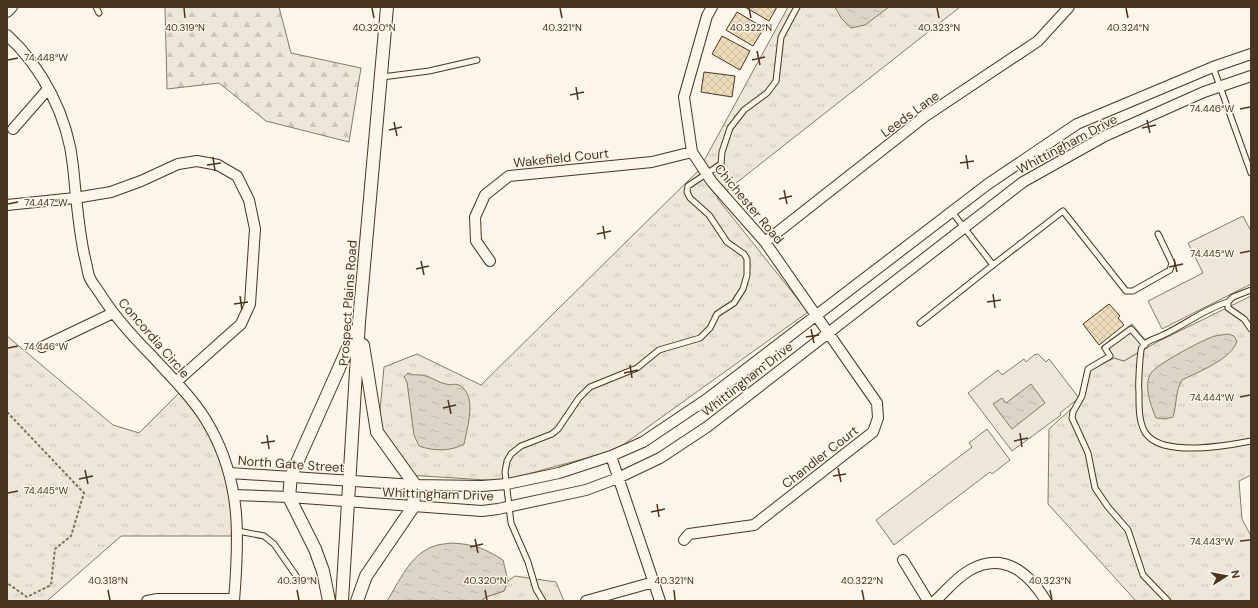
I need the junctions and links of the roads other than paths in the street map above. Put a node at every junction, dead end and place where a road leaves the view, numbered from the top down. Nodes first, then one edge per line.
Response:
1 (12, 7) edge
2 (96, 7) edge
3 (387, 7) edge
4 (712, 7) edge
5 (797, 7) edge
6 (1069, 7) edge
7 (7, 12) edge
8 (99, 13) dead end
9 (7, 35) edge
10 (1251, 54) edge
11 (477, 60) dead end
12 (1213, 67) junction
13 (1251, 76) edge
14 (381, 77) junction
15 (1220, 87) junction
16 (48, 89) junction
17 (13, 129) dead end
18 (692, 152) junction
19 (1251, 173) edge
20 (706, 174) junction
21 (75, 198) junction
22 (7, 205) edge
23 (952, 212) junction
24 (964, 227) junction
25 (1158, 234) dead end
26 (765, 242) junction
27 (490, 261) dead end
28 (993, 265) junction
29 (1251, 290) edge
30 (1228, 302) junction
31 (113, 313) junction
32 (816, 317) junction
33 (359, 322) junction
34 (920, 323) dead end
35 (1251, 329) edge
36 (828, 333) junction
37 (1144, 345) junction
38 (42, 347) dead end
39 (176, 382) junction
40 (1251, 441) edge
41 (611, 456) junction
42 (230, 473) junction
43 (291, 476) junction
44 (618, 478) junction
45 (350, 481) junction
46 (507, 484) junction
47 (415, 485) junction
48 (234, 495) junction
49 (289, 497) junction
50 (348, 503) junction
51 (413, 507) junction
52 (510, 507) junction
53 (238, 531) junction
54 (684, 540) dead end
55 (903, 560) dead end
56 (297, 578) dead end
57 (654, 582) junction
58 (234, 600) edge
59 (147, 601) edge
60 (329, 601) edge
61 (342, 601) edge
62 (357, 601) edge
63 (543, 601) edge
64 (586, 601) edge
65 (660, 601) edge
66 (928, 601) edge
67 (935, 601) edge
68 (1046, 601) edge
69 (1168, 601) edge

1 - 7 street
2 - 8 lane
3 - 14 street, Prospect Plains Road
4 - 18 street, Chichester Road
5 - 20 lane
6 - 26 street, Leeds Lane
9 - 16 street, Concordia Circle
10 - 12 street, Whittingham Drive
11 - 14 lane
12 - 15 lane
12 - 23 street, Whittingham Drive
13 - 15 street, Whittingham Drive
14 - 33 street, Prospect Plains Road
15 - 19 lane
15 - 24 street, Whittingham Drive
16 - 17 street
16 - 21 street, Concordia Circle
18 - 20 street, Chichester Road
18 - 27 street, Wakefield Court
20 - 26 street, Chichester Road
20 - 46 lane
21 - 22 street
21 - 31 street, Concordia Circle
21 - 39 street
23 - 24 lane
23 - 32 street, Whittingham Drive
24 - 28 lane
24 - 36 street, Whittingham Drive
25 - 28 lane
26 - 32 street, Chichester Road
28 - 34 lane
29 - 30 lane
30 - 35 lane
30 - 37 lane
31 - 38 street
31 - 39 street, Concordia Circle
32 - 36 street, Chandler Court
32 - 41 street, Whittingham Drive
33 - 43 street
33 - 45 street, Prospect Plains Road
33 - 47 street
36 - 44 street, Whittingham Drive
36 - 54 street, Chandler Court
37 - 40 lane
37 - 69 lane
39 - 42 street, Concordia Circle
41 - 44 street
41 - 46 street, Whittingham Drive
42 - 43 street, North Gate Street
42 - 48 street, Concordia Circle
43 - 45 street, North Gate Street
43 - 49 street
44 - 52 street, Whittingham Drive
44 - 57 street
45 - 47 street, Whittingham Drive
45 - 50 street, Prospect Plains Road
46 - 47 street, Whittingham Drive
46 - 52 lane
47 - 51 street
48 - 49 street
48 - 53 street, Concordia Circle
49 - 50 street
49 - 60 street
50 - 51 street, Whittingham Drive
50 - 61 street, Prospect Plains Road
51 - 52 street, Whittingham Drive
51 - 62 street
52 - 63 lane
53 - 56 lane
53 - 58 street, Concordia Circle
55 - 66 street
57 - 64 street
57 - 65 street
58 - 59 street
67 - 68 street

